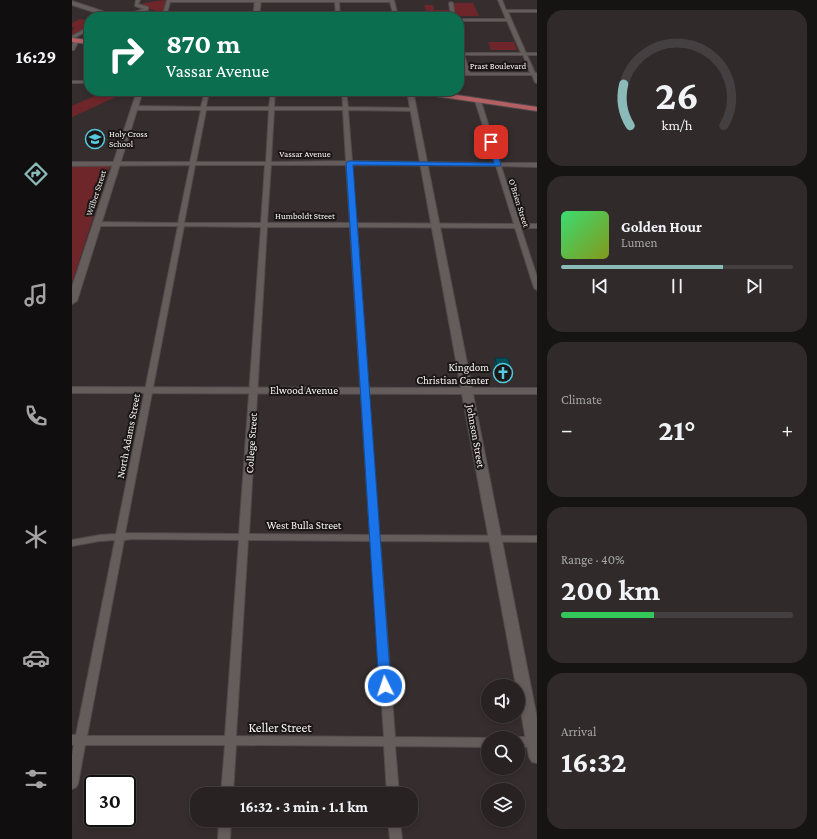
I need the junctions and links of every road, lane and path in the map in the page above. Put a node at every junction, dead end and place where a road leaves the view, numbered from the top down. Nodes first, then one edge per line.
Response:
1 (138, 0) edge
2 (500, 0) edge
3 (169, 1) edge
4 (258, 1) edge
5 (337, 1) edge
6 (392, 1) edge
7 (451, 3) dead end
8 (75, 4) edge
9 (505, 11) junction
10 (537, 11) edge
11 (98, 12) edge
12 (135, 12) edge
13 (166, 12) edge
14 (257, 12) edge
15 (338, 12) edge
16 (395, 12) edge
17 (452, 12) edge
18 (464, 20) edge
19 (509, 20) junction
20 (84, 32) edge
21 (74, 39) edge
22 (84, 41) edge
23 (72, 49) edge
24 (464, 54) edge
25 (525, 54) junction
26 (537, 54) edge
27 (464, 64) edge
28 (464, 74) edge
29 (468, 74) junction
30 (535, 74) edge
31 (72, 82) edge
32 (84, 82) edge
33 (537, 82) edge
34 (138, 96) edge
35 (205, 96) edge
36 (273, 96) edge
37 (345, 96) edge
38 (411, 96) edge
39 (450, 96) edge
40 (478, 100) junction
41 (134, 108) junction
42 (203, 109) junction
43 (272, 109) junction
44 (346, 109) junction
45 (413, 109) junction
46 (537, 109) edge
47 (116, 163) junction
48 (193, 163) junction
49 (269, 163) junction
50 (349, 163) junction
51 (72, 164) edge
52 (424, 164) junction
53 (498, 165) junction
54 (537, 165) edge
55 (96, 224) junction
56 (180, 225) junction
57 (265, 225) junction
58 (354, 225) junction
59 (435, 226) junction
60 (517, 226) junction
61 (537, 226) edge
62 (537, 288) edge
63 (72, 301) edge
64 (72, 390) edge
65 (150, 390) junction
66 (255, 390) junction
67 (366, 391) junction
68 (468, 391) junction
69 (537, 391) edge
70 (121, 536) junction
71 (244, 537) junction
72 (375, 537) junction
73 (496, 538) junction
74 (537, 539) edge
75 (72, 543) edge
76 (76, 740) edge
77 (231, 741) junction
78 (389, 742) junction
79 (481, 742) edge
80 (525, 742) edge
81 (536, 742) edge
82 (537, 757) edge
83 (72, 784) edge
84 (228, 787) edge
85 (392, 787) edge
86 (225, 827) edge
87 (395, 827) edge
88 (224, 839) edge
89 (396, 839) edge

1 - 12 street
2 - 9 street
3 - 4 street
3 - 13 street
4 - 5 street
4 - 14 street
5 - 6 street
5 - 15 street
6 - 16 street
7 - 17 street
8 - 11 street
9 - 10 street
9 - 19 street
18 - 19 street
19 - 25 street
20 - 21 street
21 - 22 main road
21 - 23 street
24 - 25 street
25 - 26 street
25 - 30 street
27 - 29 street
28 - 29 street, Prast Boulevard
29 - 30 street, Prast Boulevard
30 - 33 street
31 - 32 street
34 - 41 street, Wilber Street
35 - 42 street, North Adams Street
36 - 43 street, College Street
37 - 44 street
38 - 45 street, Johnson Street
39 - 40 main road
40 - 46 main road
40 - 53 street, O'Brien Street
41 - 42 street
41 - 47 street, Wilber Street
42 - 43 street
42 - 48 street, North Adams Street
43 - 44 street
43 - 49 street, College Street
44 - 45 street
44 - 50 street
45 - 52 street, Johnson Street
47 - 48 street, Vassar Avenue
47 - 51 street, Vassar Avenue
47 - 55 street, Wilber Street
48 - 49 street, Vassar Avenue
48 - 56 street, North Adams Street
49 - 50 street, Vassar Avenue
49 - 57 street, College Street
50 - 52 street, Vassar Avenue
50 - 58 street
52 - 53 street, Vassar Avenue
52 - 59 street, Johnson Street
53 - 54 street, Vassar Avenue
53 - 60 street, O'Brien Street
55 - 56 street, Humboldt Street
55 - 63 street, Wilber Street
56 - 57 street, Humboldt Street
56 - 65 street, North Adams Street
57 - 58 street, Humboldt Street
57 - 66 street, College Street
58 - 59 street, Humboldt Street
58 - 67 street
59 - 60 street, Humboldt Street
59 - 68 street, Johnson Street
60 - 61 street, Humboldt Street
60 - 62 street, O'Brien Street
64 - 65 street, Elwood Avenue
65 - 66 street, Elwood Avenue
65 - 70 street, North Adams Street
66 - 67 street, Elwood Avenue
66 - 71 street, College Street
67 - 68 street, Elwood Avenue
67 - 72 street
68 - 69 street, Elwood Avenue
68 - 73 street, Johnson Street
70 - 71 street, West Bulla Street
70 - 75 street, West Bulla Street
70 - 76 street, North Adams Street
71 - 72 street, West Bulla Street
71 - 77 street, College Street
72 - 73 street, West Bulla Street
72 - 78 street
73 - 74 street, West Bulla Street
73 - 81 street, Johnson Street
76 - 77 street, Keller Street
76 - 83 street, North Adams Street
77 - 78 street, Keller Street
77 - 84 street, College Street
78 - 79 street, Keller Street
78 - 85 street
80 - 81 street
81 - 82 street, Johnson Street
86 - 88 street
87 - 89 street

